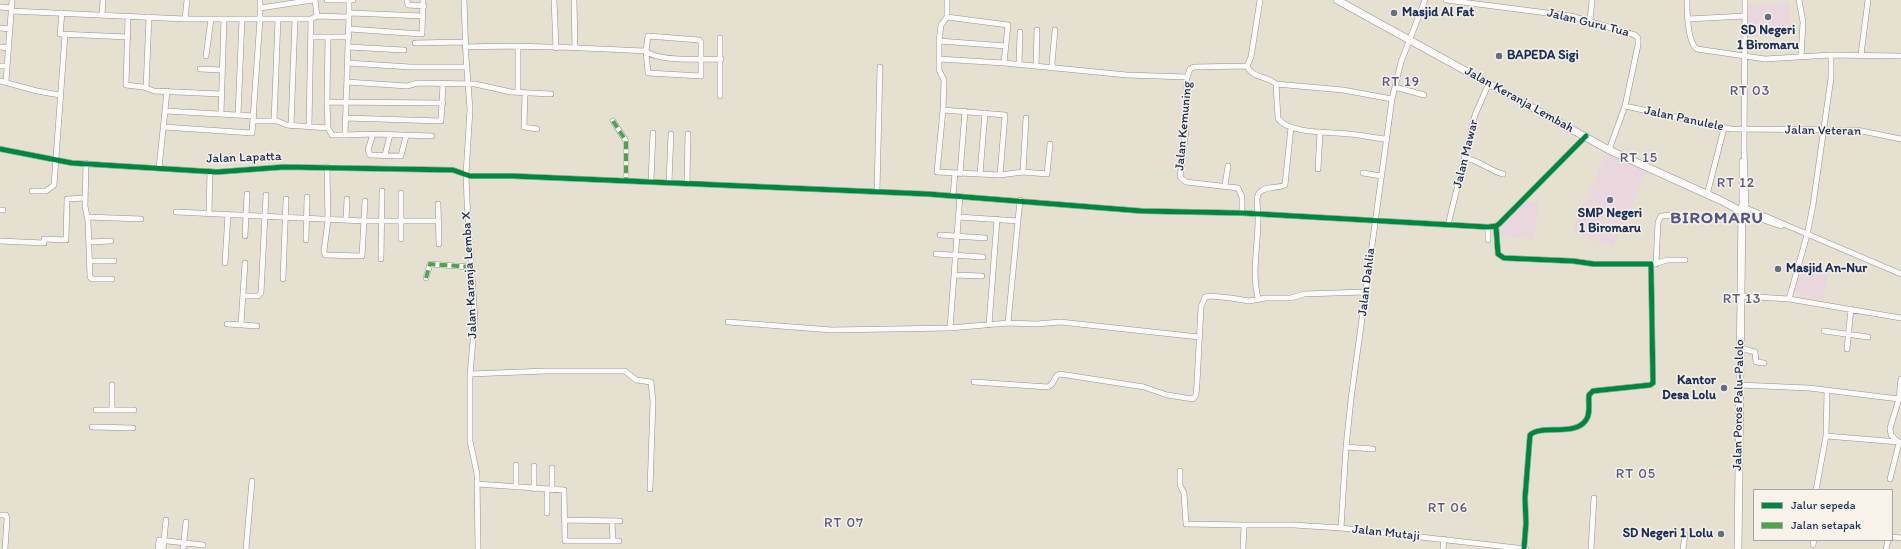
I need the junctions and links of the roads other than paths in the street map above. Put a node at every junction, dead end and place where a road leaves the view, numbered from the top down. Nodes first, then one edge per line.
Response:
1 (12, 0) edge
2 (103, 0) edge
3 (187, 0) edge
4 (260, 0) edge
5 (314, 0) edge
6 (327, 0) edge
7 (349, 0) edge
8 (353, 0) edge
9 (407, 0) edge
10 (464, 0) edge
11 (554, 0) edge
12 (574, 0) edge
13 (947, 0) edge
14 (1260, 0) edge
15 (1337, 0) edge
16 (1425, 0) edge
17 (1446, 0) edge
18 (1592, 0) edge
19 (1688, 0) edge
20 (1745, 0) edge
21 (1799, 0) edge
22 (1868, 0) edge
23 (424, 3) edge
24 (0, 7) edge
25 (260, 8) junction
26 (11, 9) junction
27 (62, 13) junction
28 (102, 15) junction
29 (128, 16) junction
30 (317, 16) junction
31 (349, 16) junction
32 (423, 16) junction
33 (1745, 16) junction
34 (149, 17) junction
35 (947, 17) junction
36 (311, 18) junction
37 (211, 19) junction
38 (224, 19) junction
39 (242, 19) junction
40 (260, 19) junction
41 (278, 19) junction
42 (295, 19) junction
43 (1688, 19) junction
44 (185, 20) junction
45 (1590, 21) junction
46 (0, 28) edge
47 (10, 29) junction
48 (349, 29) junction
49 (1037, 30) dead end
50 (1055, 30) dead end
51 (1020, 32) dead end
52 (64, 35) junction
53 (311, 36) junction
54 (128, 37) junction
55 (328, 37) junction
56 (349, 37) junction
57 (720, 38) dead end
58 (1410, 40) junction
59 (939, 41) junction
60 (415, 43) dead end
61 (465, 44) junction
62 (518, 46) junction
63 (1006, 46) junction
64 (0, 47) edge
65 (348, 47) junction
66 (8, 48) junction
67 (556, 48) junction
68 (575, 48) junction
69 (404, 50) dead end
70 (646, 51) junction
71 (1831, 55) junction
72 (1861, 55) junction
73 (206, 56) dead end
74 (1901, 56) edge
75 (1744, 57) junction
76 (1802, 57) junction
77 (702, 59) junction
78 (721, 59) junction
79 (939, 59) junction
80 (348, 63) junction
81 (1004, 63) junction
82 (1019, 65) junction
83 (0, 66) edge
84 (7, 66) junction
85 (1036, 66) junction
86 (1247, 66) junction
87 (466, 67) junction
88 (880, 67) dead end
89 (1053, 68) junction
90 (200, 69) dead end
91 (222, 70) junction
92 (1187, 77) junction
93 (0, 81) edge
94 (6, 82) junction
95 (347, 82) junction
96 (1489, 83) junction
97 (443, 84) junction
98 (468, 84) junction
99 (1276, 84) junction
100 (1395, 87) junction
101 (146, 88) junction
102 (167, 91) junction
103 (518, 92) junction
104 (525, 93) junction
105 (221, 94) junction
106 (551, 94) dead end
107 (60, 95) junction
108 (1424, 95) dead end
109 (720, 96) dead end
110 (1392, 99) junction
111 (328, 102) junction
112 (346, 102) junction
113 (443, 103) junction
114 (1625, 106) junction
115 (166, 110) junction
116 (943, 110) junction
117 (965, 111) junction
118 (985, 113) junction
119 (221, 114) junction
120 (238, 115) junction
121 (346, 118) junction
122 (1026, 118) dead end
123 (254, 119) junction
124 (274, 121) junction
125 (613, 121) dead end
126 (291, 126) junction
127 (309, 126) junction
128 (164, 127) junction
129 (1291, 127) junction
130 (328, 128) junction
131 (1724, 128) junction
132 (537, 129) dead end
133 (1744, 130) junction
134 (1824, 130) junction
135 (1320, 132) junction
136 (653, 133) dead end
137 (373, 134) junction
138 (671, 134) dead end
139 (688, 134) dead end
140 (390, 135) junction
141 (345, 136) junction
142 (406, 136) junction
143 (432, 136) dead end
144 (1586, 136) junction
145 (1386, 139) junction
146 (1901, 139) edge
147 (1050, 144) dead end
148 (0, 149) edge
149 (1609, 150) junction
150 (385, 155) junction
151 (1465, 158) junction
152 (56, 161) junction
153 (86, 163) junction
154 (1228, 166) dead end
155 (327, 167) junction
156 (159, 168) junction
157 (1318, 169) dead end
158 (210, 171) junction
159 (1023, 172) junction
160 (1363, 173) dead end
161 (466, 174) junction
162 (957, 174) junction
163 (980, 174) junction
164 (1503, 174) dead end
165 (1000, 175) junction
166 (1381, 176) junction
167 (626, 180) junction
168 (651, 181) junction
169 (1679, 181) junction
170 (669, 182) junction
171 (687, 183) junction
172 (1225, 185) junction
173 (32, 191) dead end
174 (382, 191) dead end
175 (1708, 191) junction
176 (877, 192) junction
177 (401, 193) dead end
178 (247, 194) dead end
179 (953, 195) junction
180 (266, 196) dead end
181 (960, 196) junction
182 (307, 197) dead end
183 (85, 198) junction
184 (347, 199) dead end
185 (286, 200) dead end
186 (1020, 200) junction
187 (365, 201) dead end
188 (438, 204) dead end
189 (1744, 210) junction
190 (176, 212) dead end
191 (209, 213) junction
192 (1242, 213) junction
193 (228, 214) junction
194 (1258, 215) junction
195 (1671, 215) dead end
196 (87, 217) junction
197 (246, 217) junction
198 (265, 218) junction
199 (285, 218) junction
200 (959, 218) junction
201 (140, 219) dead end
202 (306, 219) junction
203 (328, 220) junction
204 (346, 220) junction
205 (997, 220) junction
206 (1375, 220) junction
207 (364, 221) junction
208 (439, 221) junction
209 (1018, 221) junction
210 (381, 222) junction
211 (402, 222) junction
212 (1448, 225) junction
213 (1496, 226) junction
214 (1488, 227) junction
215 (940, 235) dead end
216 (1807, 235) junction
217 (245, 236) dead end
218 (958, 236) junction
219 (985, 238) dead end
220 (401, 239) dead end
221 (0, 240) edge
222 (306, 240) dead end
223 (1488, 240) dead end
224 (111, 241) dead end
225 (89, 242) junction
226 (439, 244) dead end
227 (936, 254) dead end
228 (956, 256) junction
229 (983, 257) dead end
230 (381, 259) dead end
231 (1685, 260) dead end
232 (89, 261) junction
233 (114, 261) dead end
234 (225, 263) dead end
235 (245, 263) dead end
236 (1654, 264) junction
237 (470, 267) junction
238 (1901, 274) edge
239 (955, 275) junction
240 (982, 276) dead end
241 (426, 278) dead end
242 (112, 279) dead end
243 (283, 279) dead end
244 (1365, 292) junction
245 (243, 296) junction
246 (1740, 296) junction
247 (1258, 298) junction
248 (1789, 299) junction
249 (1851, 309) junction
250 (1901, 318) edge
251 (728, 322) dead end
252 (1008, 323) junction
253 (227, 324) dead end
254 (241, 324) junction
255 (989, 325) junction
256 (257, 326) dead end
257 (950, 328) junction
258 (1824, 331) dead end
259 (1848, 334) junction
260 (1199, 337) junction
261 (1868, 337) dead end
262 (1740, 348) junction
263 (1847, 349) dead end
264 (1764, 363) dead end
265 (470, 374) junction
266 (1901, 378) edge
267 (974, 382) dead end
268 (112, 385) dead end
269 (1739, 385) junction
270 (1827, 391) junction
271 (1899, 399) junction
272 (96, 410) dead end
273 (112, 410) junction
274 (134, 410) dead end
275 (92, 427) dead end
276 (133, 428) dead end
277 (1826, 436) junction
278 (1899, 442) junction
279 (1346, 447) junction
280 (1373, 449) dead end
281 (516, 465) dead end
282 (534, 466) dead end
283 (552, 468) dead end
284 (1180, 471) dead end
285 (1890, 479) dead end
286 (252, 481) dead end
287 (477, 484) junction
288 (516, 487) junction
289 (534, 489) junction
290 (650, 489) dead end
291 (1816, 489) edge
292 (550, 490) junction
293 (1594, 498) dead end
294 (547, 513) dead end
295 (0, 515) edge
296 (166, 520) dead end
297 (564, 520) junction
298 (612, 521) junction
299 (620, 521) dead end
300 (186, 522) dead end
301 (1244, 525) junction
302 (1341, 528) junction
303 (1685, 535) dead end
304 (1444, 539) junction
305 (164, 540) junction
306 (613, 541) junction
307 (619, 541) dead end
308 (184, 543) junction
309 (203, 545) dead end
310 (5, 549) edge
311 (158, 549) edge
312 (163, 549) edge
313 (183, 549) edge
314 (246, 549) edge
315 (478, 549) edge
316 (1243, 549) edge
317 (1443, 549) edge
318 (1525, 549) edge
319 (1591, 549) edge
320 (1683, 549) edge
321 (1738, 549) edge

1 - 26 street
2 - 28 street
3 - 44 street
4 - 25 street
5 - 25 street
5 - 30 street
6 - 7 street
7 - 8 street
7 - 31 street
9 - 23 street
10 - 61 street, Jalan Karanja Lemba X
11 - 67 street
12 - 68 street
13 - 35 street
14 - 86 street
15 - 58 main road, Jalan Keranja Lembah
16 - 58 street
17 - 45 street, Jalan Guru Tua
18 - 45 street
19 - 43 street
20 - 33 street
21 - 76 street
22 - 72 street
23 - 32 street
24 - 26 street
25 - 40 street
26 - 27 street
26 - 47 street
27 - 28 street
27 - 52 street
28 - 29 street
29 - 34 street
29 - 54 street
30 - 31 street
30 - 36 street
31 - 32 street
31 - 48 street
32 - 48 street
33 - 43 street
33 - 75 street
34 - 44 street
34 - 101 street
35 - 59 street
35 - 63 street
36 - 42 street
36 - 53 street
37 - 38 street
37 - 44 street
37 - 73 street
38 - 39 street
38 - 91 street
39 - 40 street
39 - 120 street
40 - 41 street
40 - 123 street
41 - 42 street
41 - 124 street
42 - 126 street
43 - 75 street
45 - 114 street, Jalan Guru Tua
46 - 47 street
47 - 66 street
48 - 56 street
49 - 85 street
50 - 89 street
51 - 82 street
52 - 54 street
52 - 107 street
53 - 55 street
53 - 127 street
54 - 101 street
55 - 56 street
55 - 111 street
56 - 65 street
57 - 78 street
58 - 96 main road, Jalan Keranja Lembah
58 - 100 street, Jalan Dahlia
59 - 63 street
59 - 79 street
60 - 61 street
61 - 62 street
61 - 87 street, Jalan Karanja Lemba X
62 - 67 street
62 - 103 street
63 - 81 street
64 - 66 street
65 - 69 street
65 - 80 street
66 - 84 street
67 - 68 street
68 - 70 street
70 - 77 street
70 - 77 street
70 - 77 street
71 - 72 street
71 - 76 street
71 - 134 street
72 - 74 street
75 - 76 street
75 - 133 street
77 - 78 street
78 - 109 street
79 - 81 street
79 - 116 street
80 - 87 street
80 - 95 street
81 - 82 street
82 - 85 street
83 - 84 street
84 - 94 street
85 - 89 street
86 - 92 street, Jalan Kemuning
86 - 99 street
87 - 98 street, Jalan Karanja Lemba X
88 - 176 street
89 - 92 street
90 - 91 street
91 - 105 street
92 - 172 street, Jalan Kemuning
93 - 94 street
94 - 107 street
95 - 97 street
95 - 112 street
96 - 144 main road, Jalan Keranja Lembah
96 - 151 street, Jalan Mawar
97 - 98 street
97 - 113 street
98 - 103 street
98 - 161 street, Jalan Karanja Lemba X
99 - 110 street
99 - 129 street
100 - 108 street
100 - 110 street, Jalan Dahlia
101 - 102 street
102 - 105 street
102 - 115 street
103 - 104 street
104 - 106 street
104 - 132 street
105 - 119 street
107 - 152 street
110 - 145 street, Jalan Dahlia
111 - 112 street
111 - 130 street
112 - 113 street
112 - 121 street
113 - 121 street
114 - 131 street, Jalan Panulele
114 - 149 street, Jalan Guru Tua
115 - 119 street
115 - 128 street
116 - 117 street
116 - 162 street
117 - 118 street
117 - 162 street
118 - 163 street
118 - 165 street
119 - 120 street
120 - 123 street
121 - 141 street
122 - 159 street
123 - 124 street
123 - 128 street
124 - 126 street
125 - 167 street
126 - 127 street
127 - 130 street
128 - 156 street
129 - 135 street
129 - 194 street
130 - 141 street
131 - 133 street, Jalan Panulele
131 - 175 street
133 - 134 street, Jalan Veteran
133 - 189 street
134 - 146 street, Jalan Veteran
134 - 216 street
135 - 145 street
135 - 157 street
136 - 168 street
137 - 140 street
137 - 141 street
137 - 150 street
138 - 170 street
139 - 171 street
140 - 142 street
140 - 150 street
142 - 143 street
142 - 150 street
144 - 149 main road, Jalan Keranja Lembah
144 - 213 street
145 - 166 street, Jalan Dahlia
147 - 159 street
148 - 152 street, Jalan Lapatta
149 - 169 main road, Jalan Keranja Lembah
151 - 164 street
151 - 212 street, Jalan Mawar
152 - 153 street, Jalan Lapatta
152 - 173 street
153 - 156 street, Jalan Lapatta
153 - 183 street
154 - 172 street
155 - 158 street, Jalan Lapatta
155 - 161 street, Jalan Lapatta
155 - 203 street
156 - 158 street, Jalan Lapatta
158 - 191 street
159 - 165 street
160 - 166 street
161 - 167 street, Jalan Lapatta
161 - 237 street, Jalan Karanja Lemba X
162 - 163 street
162 - 179 street
163 - 165 street
166 - 206 street, Jalan Dahlia
167 - 168 street, Jalan Lapatta
168 - 170 street, Jalan Lapatta
169 - 175 main road
169 - 189 main road, Jalan Keranja Lembah
170 - 171 street, Jalan Lapatta
171 - 176 street, Jalan Lapatta
172 - 192 street, Jalan Kemuning
174 - 210 street
175 - 189 main road
176 - 179 street, Jalan Lapatta
177 - 211 street
178 - 197 street
179 - 181 street, Jalan Lapatta
180 - 198 street
181 - 186 street, Jalan Lapatta
181 - 200 street
182 - 202 street
183 - 196 street
183 - 221 street
184 - 204 street
185 - 199 street
186 - 192 street, Jalan Lapatta
186 - 209 street
187 - 207 street
188 - 208 street
189 - 216 street
189 - 246 main road, Jalan Poros Palu-Palolo
190 - 191 street
191 - 193 street
192 - 194 street, Jalan Lapatta
193 - 197 street
193 - 234 street
194 - 206 street, Jalan Lapatta
194 - 247 street
195 - 236 street
196 - 201 street
196 - 225 street
197 - 198 street
197 - 217 street
198 - 199 street
198 - 245 street
199 - 202 street
199 - 243 street
200 - 205 street
200 - 218 street
202 - 203 street
202 - 222 street
203 - 204 street
203 - 207 street
204 - 207 street
205 - 209 street
205 - 255 street
206 - 212 street, Jalan Lapatta
206 - 244 street, Jalan Dahlia
207 - 210 street
208 - 211 street
208 - 226 street
209 - 252 street
210 - 211 street
210 - 230 street
211 - 220 street
212 - 214 street, Jalan Lapatta
213 - 214 street, Jalan Lapatta
213 - 236 street
214 - 223 street
215 - 218 street
216 - 238 street
216 - 248 street
218 - 219 street
218 - 228 street
224 - 225 street
225 - 232 street
227 - 228 street
228 - 229 street
228 - 239 street
231 - 236 street
232 - 233 street
232 - 242 street
235 - 245 street
236 - 318 street
237 - 241 street
237 - 265 street, Jalan Karanja Lemba X
239 - 240 street
239 - 257 street
244 - 247 street
244 - 279 street, Jalan Dahlia
245 - 254 street
246 - 248 street
246 - 262 main road, Jalan Poros Palu-Palolo
247 - 260 street
248 - 249 street
249 - 250 street
249 - 259 street
251 - 257 street
252 - 255 street
252 - 260 street
253 - 254 street
254 - 256 street
255 - 257 street
258 - 259 street
259 - 261 street
259 - 263 street
260 - 267 street
262 - 264 street
262 - 269 main road, Jalan Poros Palu-Palolo
265 - 287 street, Jalan Karanja Lemba X
265 - 290 street
266 - 271 street
268 - 273 street
269 - 270 street
269 - 321 main road, Jalan Poros Palu-Palolo
270 - 271 street
270 - 277 street
271 - 278 street
272 - 273 street
273 - 274 street
275 - 276 street
277 - 278 street
277 - 291 street
278 - 285 street
279 - 280 street
279 - 302 street, Jalan Dahlia
281 - 288 street
282 - 289 street
283 - 292 street
284 - 301 street, Jalan Mutaji
286 - 314 street
287 - 288 street
287 - 315 street, Jalan Karanja Lemba X
288 - 289 street
289 - 292 street
292 - 294 street
292 - 297 street
293 - 319 street
295 - 310 street
296 - 305 street
297 - 298 street
297 - 306 street
298 - 299 street
298 - 306 street
300 - 308 street
301 - 302 street, Jalan Mutaji
301 - 316 street
302 - 304 street, Jalan Mutaji
303 - 320 street
304 - 317 street
304 - 318 street, Jalan Mutaji
305 - 308 street
305 - 311 street
305 - 312 street
306 - 307 street
308 - 309 street
308 - 313 street

